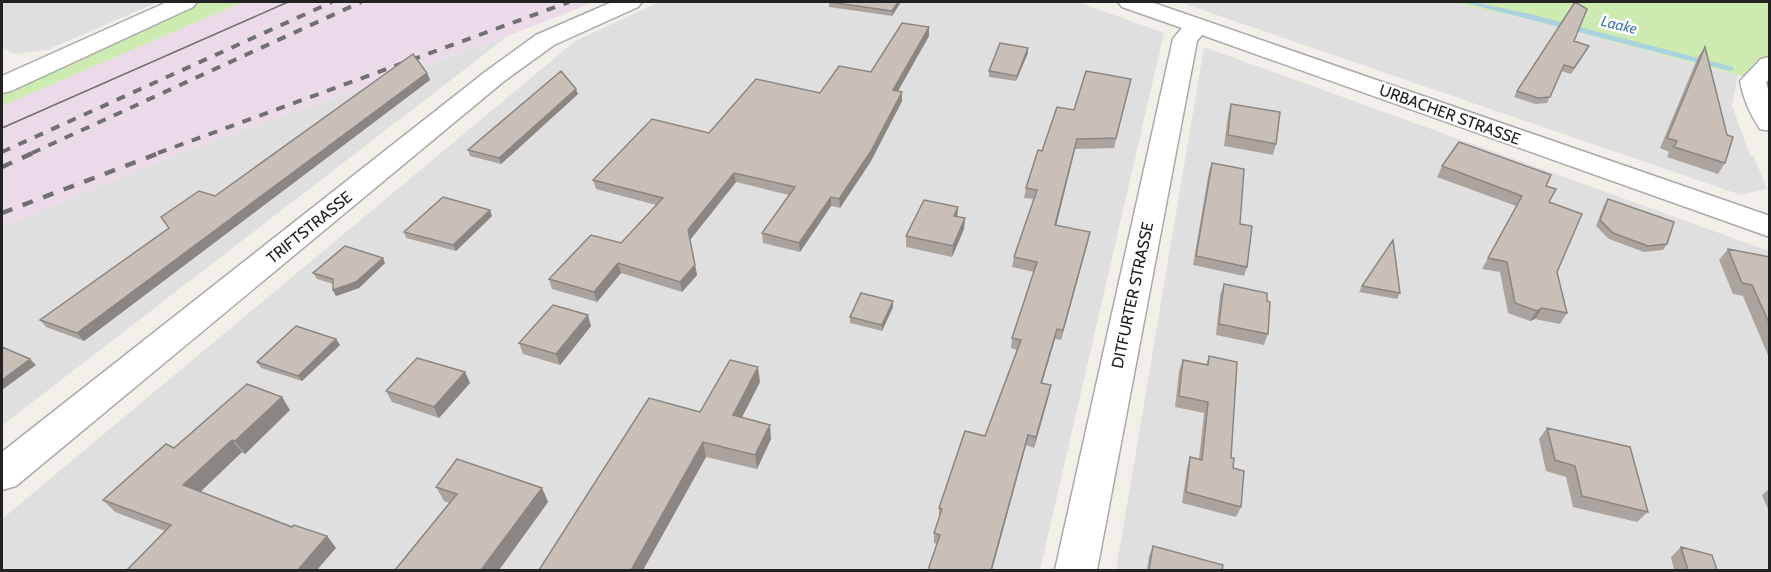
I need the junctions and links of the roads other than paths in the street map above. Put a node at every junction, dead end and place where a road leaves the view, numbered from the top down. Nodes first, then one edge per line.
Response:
1 (185, 2) edge
2 (630, 2) edge
3 (1130, 2) edge
4 (1198, 25) junction
5 (1770, 64) edge
6 (6, 79) edge
7 (1770, 123) edge
8 (1770, 227) edge
9 (2, 474) edge
10 (1076, 570) edge

1 - 6 street
2 - 9 street, TRIFTSTRASSE
3 - 4 street, URBACHER STRASSE
4 - 8 street, URBACHER STRASSE
4 - 10 street, DITFURTER STRASSE
5 - 7 street

